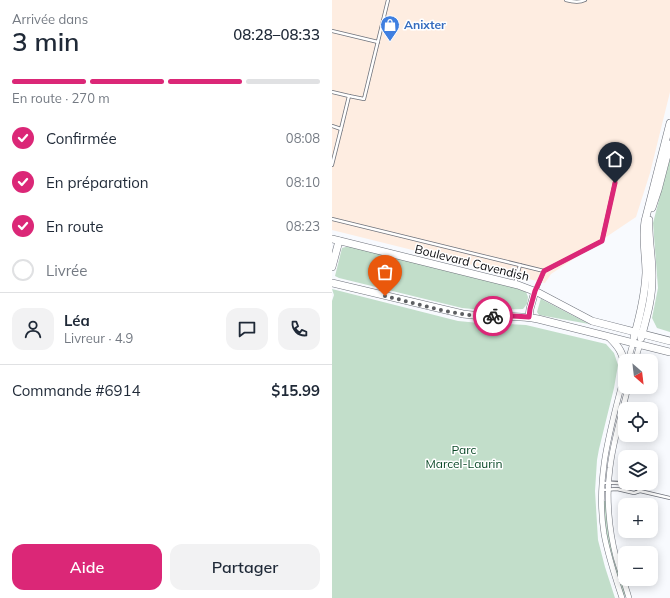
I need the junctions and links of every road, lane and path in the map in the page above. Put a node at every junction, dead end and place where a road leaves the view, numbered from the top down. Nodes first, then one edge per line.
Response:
1 (388, 0) edge
2 (566, 0) edge
3 (585, 0) edge
4 (332, 31) edge
5 (378, 42) junction
6 (332, 92) edge
7 (350, 96) junction
8 (670, 123) edge
9 (332, 126) edge
10 (341, 129) junction
11 (670, 144) edge
12 (332, 165) edge
13 (618, 169) dead end
14 (332, 219) edge
15 (335, 240) edge
16 (520, 265) junction
17 (332, 267) edge
18 (544, 271) junction
19 (332, 283) edge
20 (515, 284) junction
21 (535, 291) junction
22 (529, 317) junction
23 (639, 334) junction
24 (609, 337) junction
25 (670, 341) edge
26 (636, 344) junction
27 (670, 352) edge
28 (622, 354) edge
29 (631, 354) edge
30 (635, 354) edge
31 (620, 394) edge
32 (626, 394) edge
33 (602, 483) junction
34 (609, 483) junction
35 (609, 489) junction
36 (601, 490) junction
37 (640, 491) junction
38 (670, 498) edge
39 (622, 598) edge
40 (629, 598) edge

1 - 5 lane
2 - 3 lane
4 - 5 lane
5 - 7 lane
6 - 7 lane
7 - 10 lane
8 - 23 main road
9 - 10 lane
10 - 12 lane
11 - 23 main road
13 - 18 lane
14 - 16 lane
15 - 17 main road
15 - 20 main road, Boulevard Cavendish
16 - 18 lane
16 - 20 lane
18 - 21 lane
19 - 22 main road
20 - 21 main road, Boulevard Cavendish
21 - 22 main road
21 - 23 main road, Boulevard Cavendish
22 - 24 main road
23 - 25 main road, Boulevard Cavendish
23 - 26 main road
24 - 26 main road
24 - 28 main road
26 - 27 main road
26 - 29 street
26 - 30 street
31 - 33 street
32 - 34 street
33 - 34 lane
33 - 36 street
34 - 35 street
34 - 37 lane
35 - 36 lane
35 - 37 lane
35 - 40 street
36 - 39 street
37 - 38 lane

